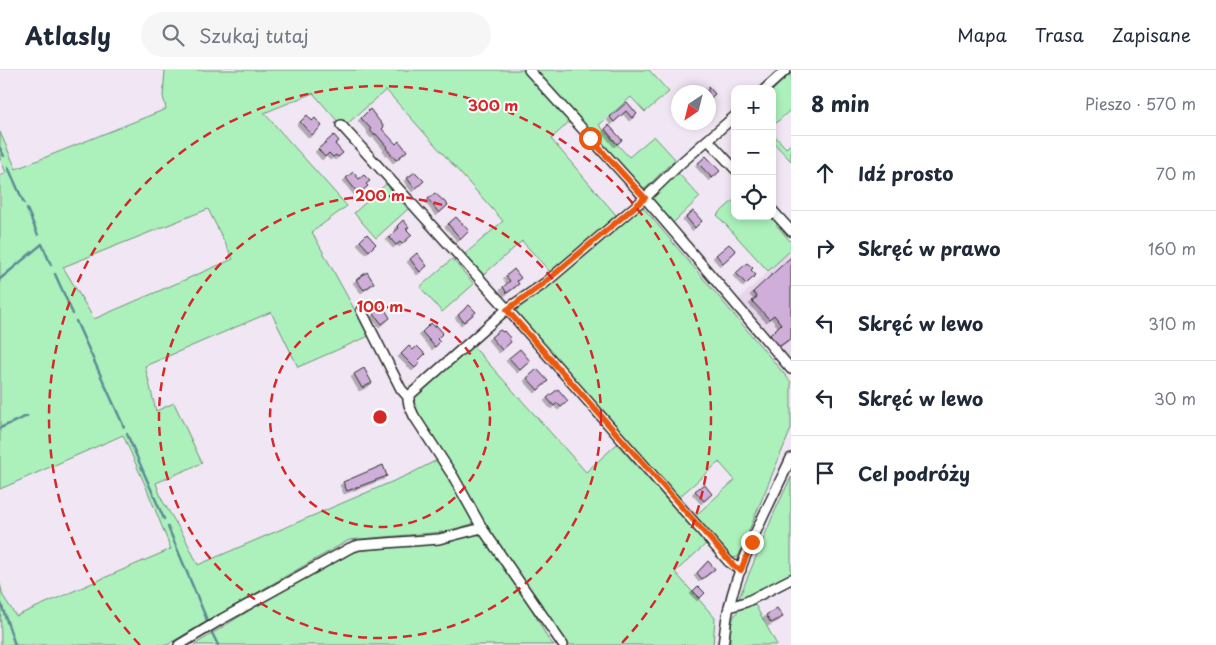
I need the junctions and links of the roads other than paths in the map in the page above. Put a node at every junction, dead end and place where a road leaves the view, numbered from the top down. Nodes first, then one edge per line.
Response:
1 (529, 70) edge
2 (786, 70) edge
3 (769, 85) edge
4 (731, 120) edge
5 (341, 125) dead end
6 (708, 140) junction
7 (731, 165) edge
8 (645, 198) junction
9 (776, 214) edge
10 (791, 231) edge
11 (361, 310) dead end
12 (507, 310) junction
13 (791, 369) edge
14 (409, 398) junction
15 (791, 458) edge
16 (482, 528) junction
17 (741, 570) junction
18 (791, 579) edge
19 (729, 607) junction
20 (179, 645) edge
21 (563, 645) edge
22 (723, 645) edge

1 - 8 street
2 - 3 street
4 - 6 street
5 - 12 street
6 - 7 street
6 - 8 street
8 - 12 street
8 - 13 street
9 - 10 street
11 - 14 street
12 - 14 street
12 - 17 street
14 - 16 street
15 - 17 street
16 - 20 street
16 - 21 street
17 - 19 street
18 - 19 street
19 - 22 street

